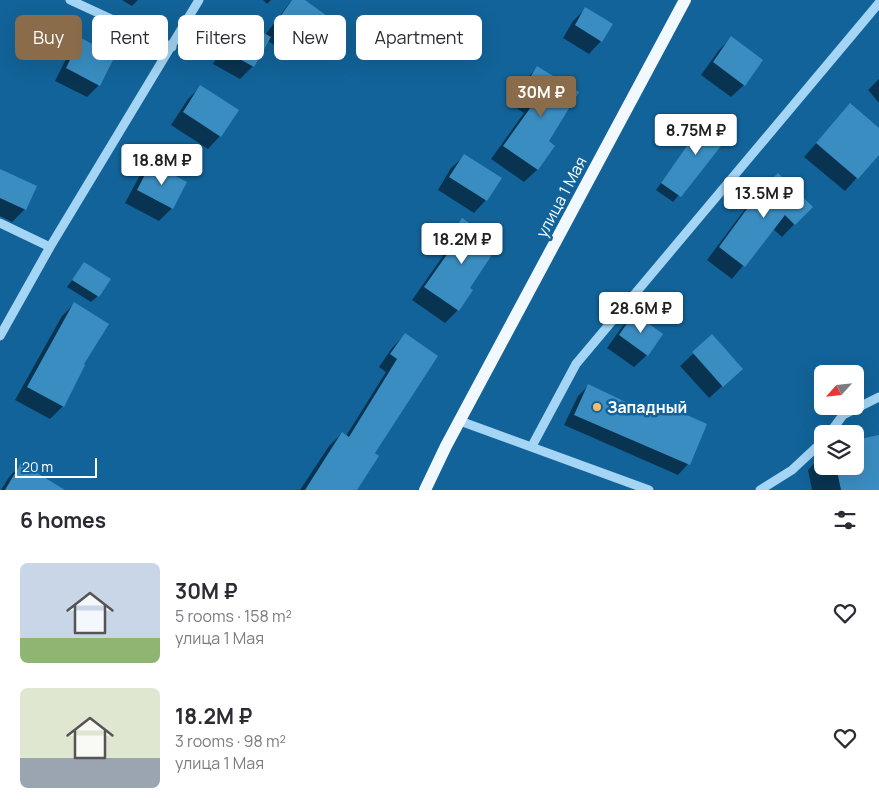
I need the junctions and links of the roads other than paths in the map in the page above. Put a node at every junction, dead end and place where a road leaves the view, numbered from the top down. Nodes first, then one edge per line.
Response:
1 (70, 0) edge
2 (199, 0) edge
3 (686, 0) edge
4 (879, 3) edge
5 (172, 47) junction
6 (0, 223) edge
7 (50, 247) junction
8 (0, 336) edge
9 (879, 397) edge
10 (460, 421) junction
11 (835, 425) edge
12 (532, 446) junction
13 (814, 449) edge
14 (425, 490) edge
15 (649, 490) edge
16 (760, 490) edge

1 - 5 street
2 - 5 street
3 - 10 main road, улица 1 Мая
4 - 12 street
5 - 7 street
6 - 7 street
7 - 8 street
9 - 11 street
10 - 12 street
10 - 14 main road, улица 1 Мая
12 - 15 street
13 - 16 street

